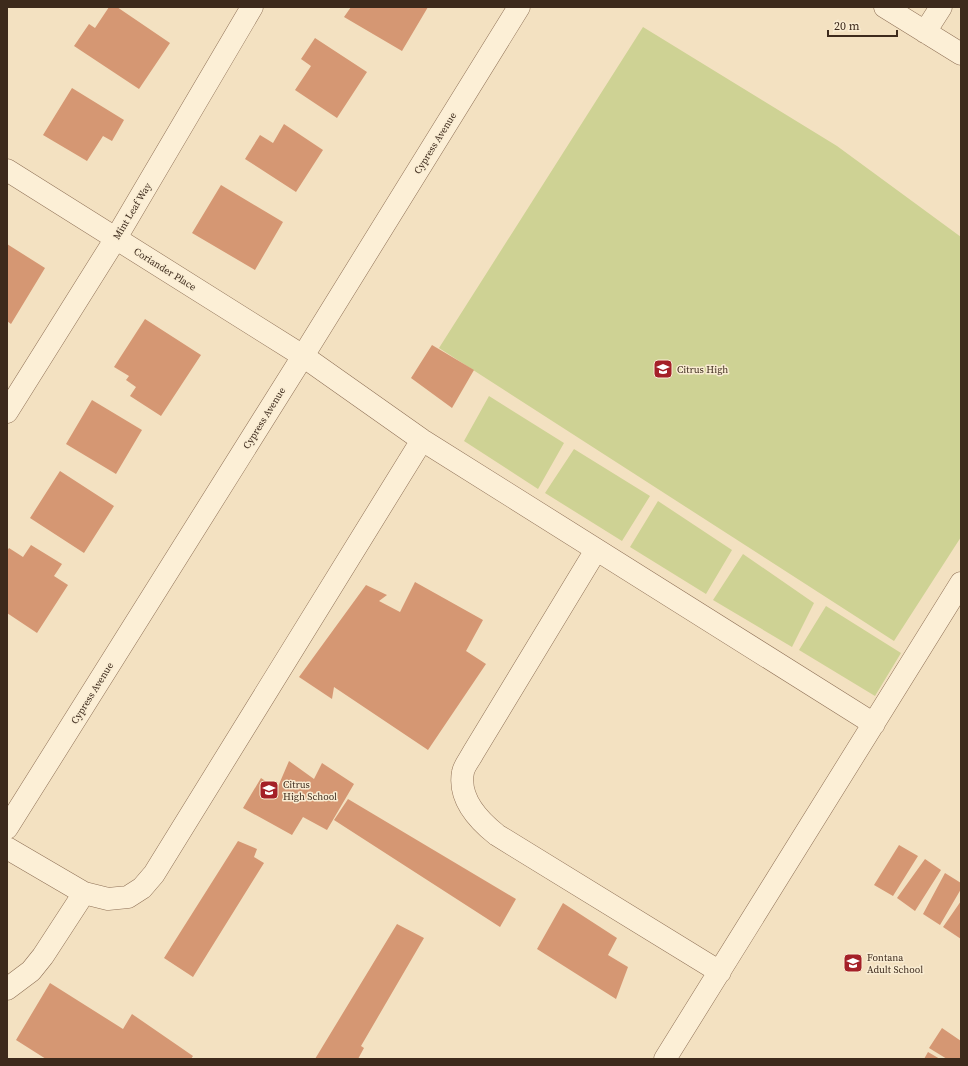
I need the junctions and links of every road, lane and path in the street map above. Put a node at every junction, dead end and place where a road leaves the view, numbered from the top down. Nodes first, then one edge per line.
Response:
1 (252, 7) edge
2 (519, 7) edge
3 (885, 7) edge
4 (941, 7) edge
5 (925, 32) junction
6 (961, 54) edge
7 (7, 170) edge
8 (116, 238) junction
9 (303, 356) junction
10 (7, 412) edge
11 (422, 440) junction
12 (596, 550) junction
13 (961, 584) edge
14 (874, 724) junction
15 (7, 828) edge
16 (7, 848) edge
17 (84, 893) junction
18 (720, 972) junction
19 (7, 989) edge
20 (665, 1059) edge

1 - 8 street, Mint Leaf Way
2 - 9 street, Cypress Avenue
3 - 5 street
4 - 5 street
5 - 6 street
7 - 8 street, Coriander Place
8 - 9 street, Coriander Place
8 - 10 street, Mint Leaf Way
9 - 11 street, Coriander Place
9 - 15 street, Cypress Avenue
11 - 12 street, Coriander Place
11 - 17 street
12 - 14 street, Coriander Place
12 - 18 street
13 - 14 street
14 - 18 street
16 - 17 street
17 - 19 street
18 - 20 street

